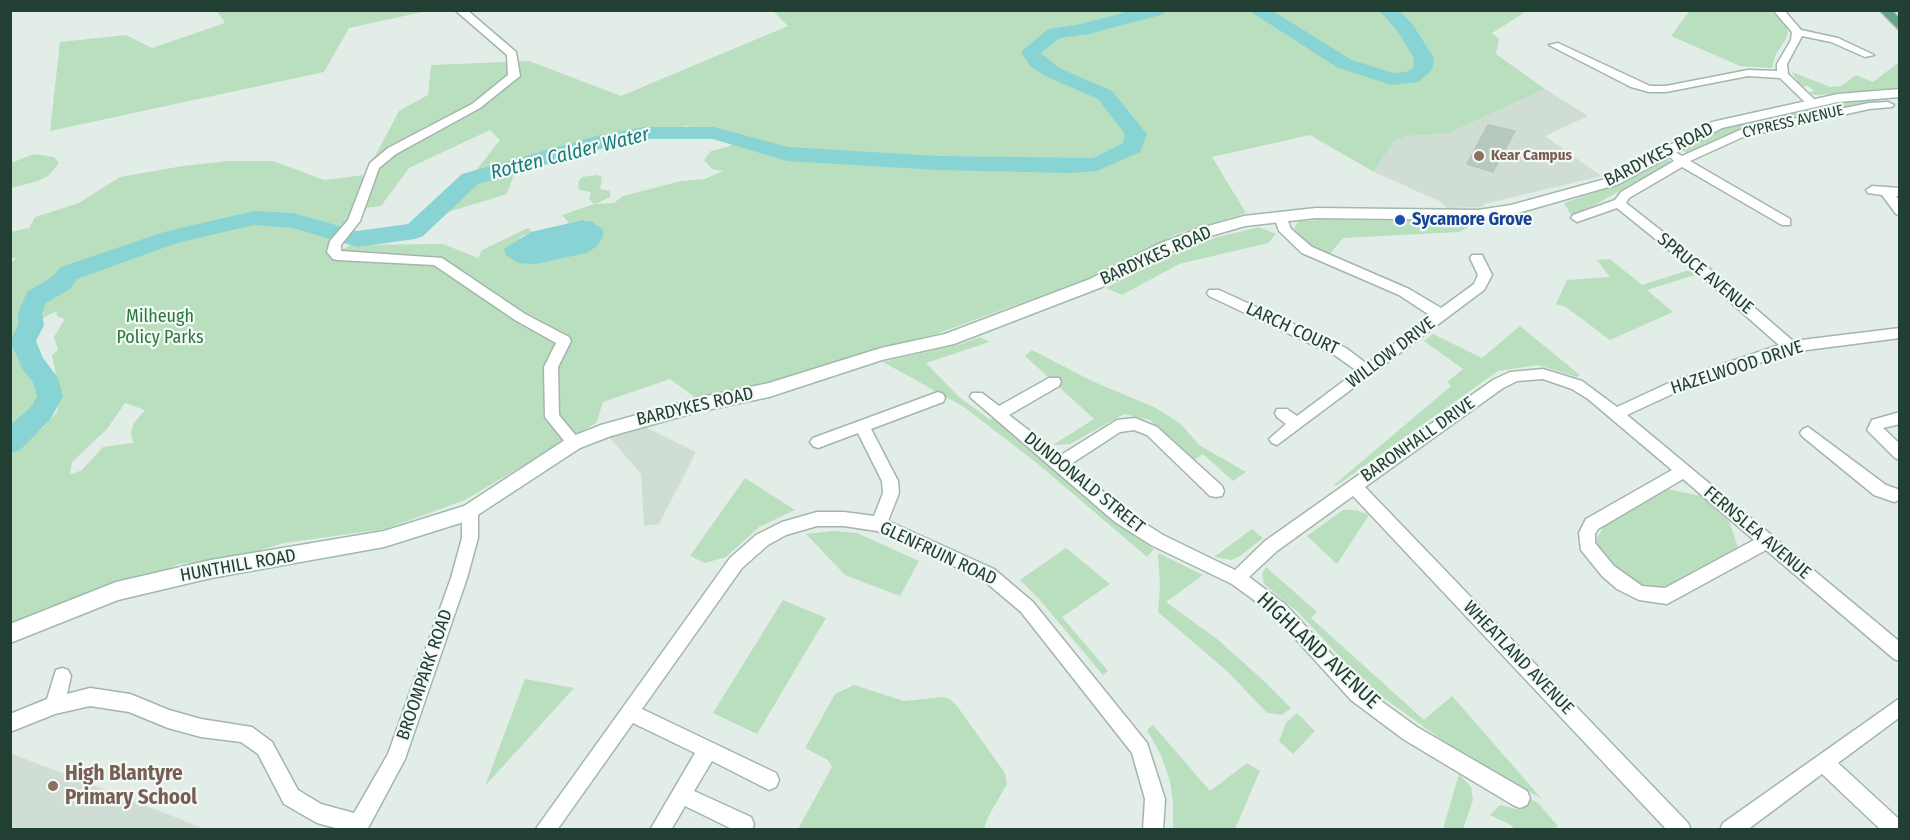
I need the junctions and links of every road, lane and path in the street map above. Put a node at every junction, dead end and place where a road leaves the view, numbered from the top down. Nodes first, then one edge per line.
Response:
1 (460, 10) edge
2 (1778, 10) edge
3 (1885, 10) edge
4 (1899, 27) edge
5 (1797, 32) junction
6 (1554, 45) dead end
7 (1869, 55) dead end
8 (1783, 75) junction
9 (1899, 93) edge
10 (1812, 103) junction
11 (1888, 105) dead end
12 (1666, 151) junction
13 (1684, 161) junction
14 (1872, 190) dead end
15 (1892, 192) edge
16 (1619, 203) junction
17 (1899, 211) edge
18 (1280, 216) junction
19 (1577, 218) dead end
20 (1786, 221) dead end
21 (1477, 258) dead end
22 (1214, 293) dead end
23 (1441, 315) junction
24 (1899, 333) edge
25 (1790, 347) junction
26 (1366, 371) junction
27 (1054, 382) dead end
28 (938, 398) dead end
29 (976, 398) dead end
30 (1282, 413) dead end
31 (998, 414) junction
32 (1615, 414) junction
33 (1899, 418) edge
34 (1296, 424) junction
35 (862, 426) junction
36 (1808, 433) dead end
37 (1277, 439) dead end
38 (818, 442) dead end
39 (574, 443) junction
40 (1899, 454) edge
41 (1060, 463) junction
42 (1684, 471) junction
43 (1354, 486) junction
44 (1216, 491) dead end
45 (1898, 495) edge
46 (470, 512) junction
47 (879, 524) junction
48 (1767, 541) junction
49 (1238, 579) junction
50 (10, 634) edge
51 (1899, 653) edge
52 (62, 676) dead end
53 (55, 705) junction
54 (1899, 706) edge
55 (629, 712) junction
56 (10, 723) edge
57 (708, 750) junction
58 (1823, 762) junction
59 (769, 780) dead end
60 (680, 794) junction
61 (1520, 798) dead end
62 (744, 824) dead end
63 (357, 827) edge
64 (545, 830) edge
65 (660, 830) edge
66 (1153, 830) edge
67 (1681, 830) edge
68 (1730, 830) edge
69 (1896, 830) edge

1 - 39 street
2 - 5 street
3 - 4 main road
5 - 7 street
5 - 8 street
6 - 8 street
8 - 10 street
9 - 10 main road, BARDYKES ROAD
10 - 12 main road, BARDYKES ROAD
11 - 13 street, CYPRESS AVENUE
12 - 13 street
12 - 18 main road, BARDYKES ROAD
13 - 16 street, CYPRESS AVENUE
13 - 20 street
14 - 15 street
15 - 17 street
16 - 19 street, CYPRESS AVENUE
16 - 25 street, SPRUCE AVENUE
18 - 23 street
18 - 39 main road, BARDYKES ROAD
21 - 23 street, WILLOW DRIVE
22 - 26 street, LARCH COURT
23 - 26 street, WILLOW DRIVE
24 - 25 street, HAZELWOOD DRIVE
25 - 32 street, HAZELWOOD DRIVE
26 - 34 street, WILLOW DRIVE
27 - 31 street
28 - 35 street
29 - 31 street, DUNDONALD STREET
30 - 34 street
31 - 41 street, DUNDONALD STREET
32 - 42 street, FERNSLEA AVENUE
32 - 43 street, BARONHALL DRIVE
33 - 40 street
34 - 37 street, WILLOW DRIVE
35 - 38 street
35 - 47 street
36 - 45 street
39 - 46 main road, BARDYKES ROAD
41 - 44 street
41 - 49 street, DUNDONALD STREET
42 - 48 street, FERNSLEA AVENUE
42 - 48 street
43 - 49 street, BARONHALL DRIVE
43 - 67 street, WHEATLAND AVENUE
46 - 50 main road, HUNTHILL ROAD
46 - 63 street, BROOMPARK ROAD
47 - 55 street, GLENFRUIN ROAD
47 - 66 street, GLENFRUIN ROAD
48 - 51 street, FERNSLEA AVENUE
49 - 61 street, HIGHLAND AVENUE
52 - 53 street
53 - 56 street
53 - 63 street
54 - 58 street
55 - 57 street
55 - 64 street, GLENFRUIN ROAD
57 - 59 street
57 - 60 street
58 - 68 street
58 - 69 street
60 - 62 street
60 - 65 street

